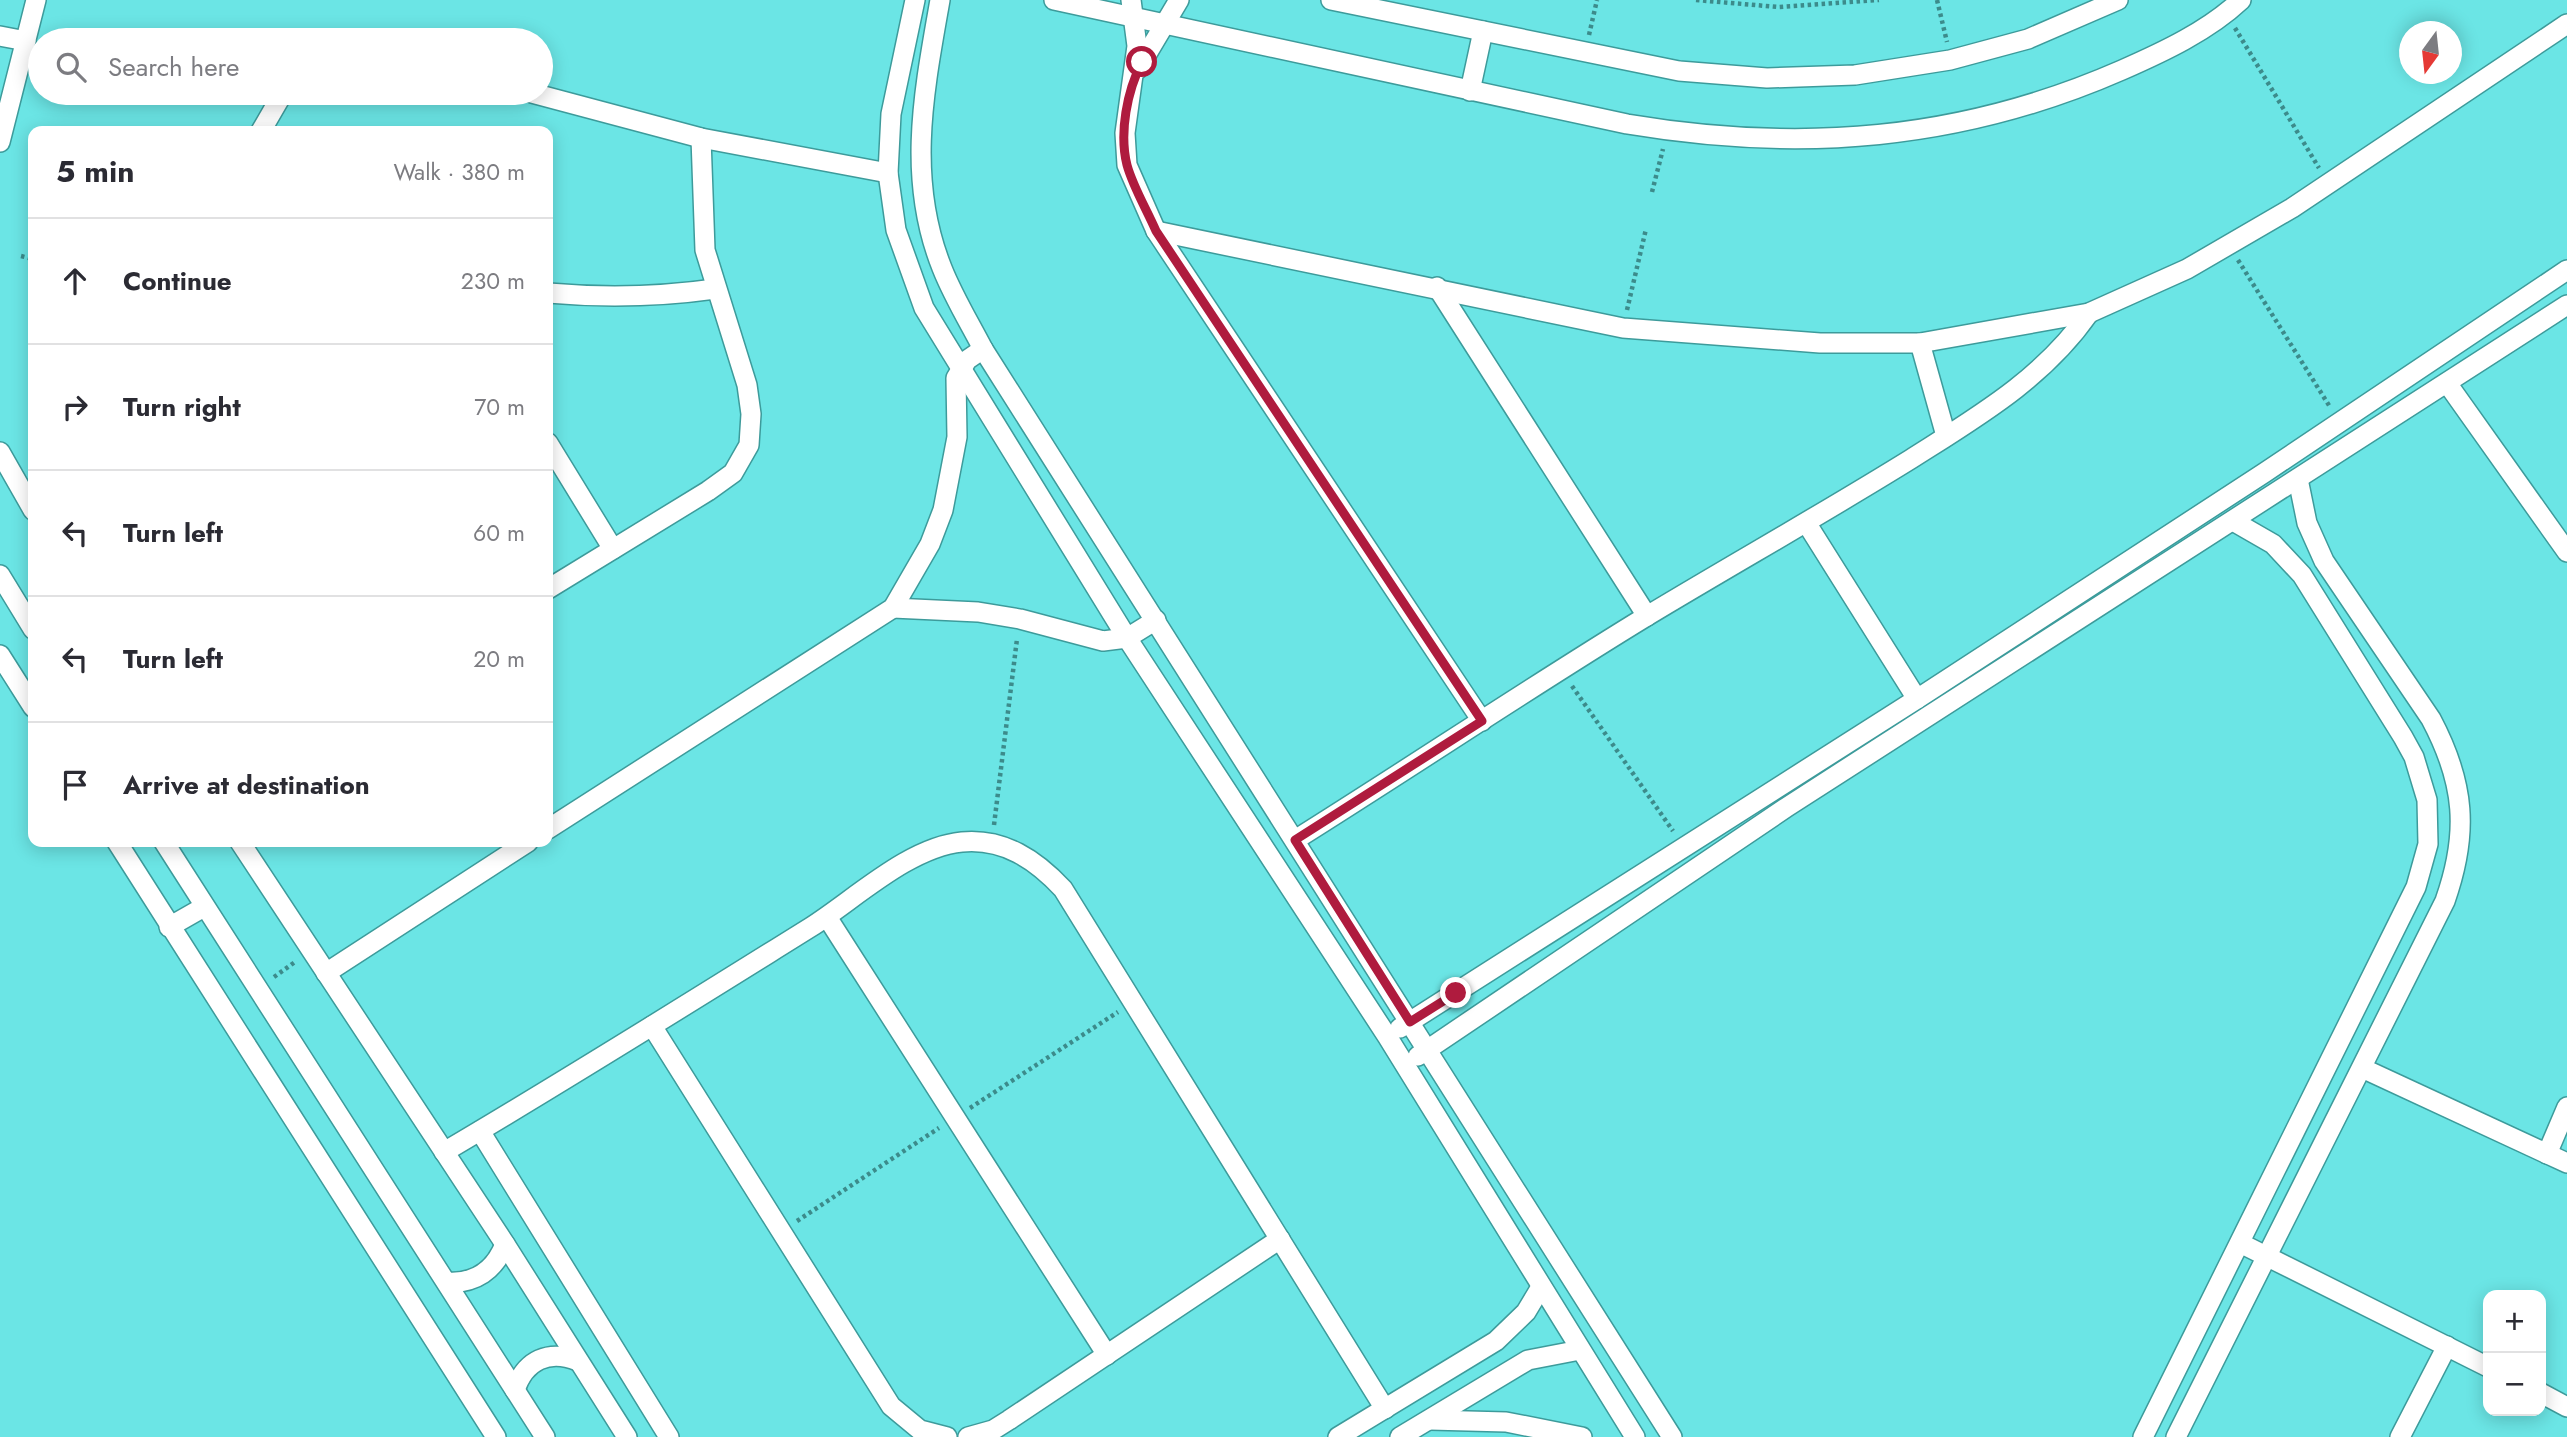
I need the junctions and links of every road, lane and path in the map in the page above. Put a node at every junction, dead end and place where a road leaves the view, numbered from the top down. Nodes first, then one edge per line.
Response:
1 (36, 0) edge
2 (915, 0) edge
3 (940, 0) edge
4 (1054, 0) edge
5 (1179, 0) edge
6 (1331, 0) edge
7 (1597, 0) edge
8 (1696, 0) edge
9 (1879, 0) edge
10 (1937, 0) edge
11 (2118, 0) edge
12 (2233, 7) edge
13 (1133, 8) edge
14 (1165, 23) junction
15 (2567, 24) edge
16 (29, 28) edge
17 (1483, 31) junction
18 (28, 33) edge
19 (1576, 33) dead end
20 (0, 36) edge
21 (1958, 37) dead end
22 (1602, 39) dead end
23 (1946, 40) junction
24 (26, 41) junction
25 (1934, 43) dead end
26 (1587, 44) junction
27 (1950, 60) junction
28 (1135, 76) junction
29 (1471, 91) junction
30 (553, 99) edge
31 (276, 105) edge
32 (264, 126) edge
33 (1668, 131) junction
34 (701, 138) junction
35 (0, 142) edge
36 (888, 173) junction
37 (2328, 183) junction
38 (1652, 192) dead end
39 (1646, 229) dead end
40 (1156, 231) junction
41 (2229, 244) junction
42 (21, 256) dead end
43 (28, 258) edge
44 (2567, 270) edge
45 (1437, 287) junction
46 (715, 289) junction
47 (553, 293) edge
48 (2567, 305) edge
49 (2089, 313) junction
50 (1623, 328) junction
51 (1920, 343) junction
52 (983, 349) junction
53 (961, 368) junction
54 (2447, 383) junction
55 (2340, 422) junction
56 (1946, 436) junction
57 (553, 451) edge
58 (0, 452) edge
59 (2298, 479) junction
60 (28, 501) edge
61 (2233, 521) junction
62 (1807, 524) junction
63 (2564, 543) edge
64 (614, 550) junction
65 (0, 575) edge
66 (2335, 578) junction
67 (553, 586) edge
68 (2313, 592) junction
69 (893, 608) junction
70 (1647, 616) junction
71 (1020, 619) junction
72 (1156, 620) junction
73 (28, 621) edge
74 (1127, 638) junction
75 (0, 654) edge
76 (1562, 671) junction
77 (28, 699) edge
78 (1917, 699) junction
79 (1482, 721) junction
80 (553, 820) edge
81 (1295, 840) junction
82 (991, 843) junction
83 (1684, 846) junction
84 (120, 847) edge
85 (167, 847) edge
86 (243, 847) edge
87 (520, 847) edge
88 (204, 906) junction
89 (827, 916) junction
90 (169, 927) junction
91 (310, 951) junction
92 (326, 973) junction
93 (256, 990) junction
94 (1410, 1022) junction
95 (652, 1026) junction
96 (1387, 1036) junction
97 (1427, 1049) junction
98 (1405, 1065) junction
99 (2362, 1068) junction
100 (2567, 1107) edge
101 (480, 1131) junction
102 (444, 1152) junction
103 (2547, 1154) junction
104 (2567, 1163) edge
105 (1280, 1239) junction
106 (2240, 1242) junction
107 (505, 1244) junction
108 (2267, 1256) junction
109 (447, 1282) junction
110 (1541, 1287) junction
111 (2447, 1346) junction
112 (1580, 1350) junction
113 (1107, 1355) junction
114 (578, 1361) junction
115 (2483, 1364) edge
116 (1430, 1382) junction
117 (515, 1390) junction
118 (2546, 1396) edge
119 (2567, 1406) edge
120 (1448, 1408) junction
121 (1385, 1409) junction
122 (1429, 1420) junction
123 (496, 1437) edge
124 (545, 1437) edge
125 (627, 1437) edge
126 (669, 1437) edge
127 (947, 1437) edge
128 (968, 1437) edge
129 (1338, 1437) edge
130 (1400, 1437) edge
131 (1582, 1437) edge
132 (1635, 1437) edge
133 (1672, 1437) edge
134 (2143, 1437) edge
135 (2176, 1437) edge
136 (2400, 1437) edge

1 - 16 street
2 - 36 street
3 - 52 street
4 - 13 street
5 - 14 street
6 - 17 street
7 - 26 path
8 - 9 path
10 - 23 path
11 - 27 street
12 - 33 street
12 - 37 path
13 - 14 street
13 - 28 street
14 - 28 street
14 - 29 street
15 - 37 street
17 - 26 street
17 - 29 street
18 - 24 street
19 - 26 path
20 - 24 street
21 - 23 path
22 - 26 path
23 - 25 path
23 - 27 path
24 - 35 street
26 - 27 street
28 - 40 street
29 - 33 street
30 - 34 street
31 - 32 street
33 - 38 path
34 - 36 street
34 - 46 street
36 - 53 street
37 - 41 street
39 - 50 path
40 - 45 street
40 - 79 street
41 - 49 street
41 - 55 path
42 - 43 path
44 - 55 street
45 - 50 street
45 - 70 street
46 - 47 street
46 - 64 street
48 - 54 street
49 - 51 street
49 - 56 street
50 - 51 street
51 - 56 street
52 - 53 street
52 - 72 street
53 - 69 street
53 - 74 street
54 - 59 street
54 - 63 street
55 - 78 street
56 - 62 street
57 - 64 street
58 - 60 street
59 - 61 street
59 - 66 street
61 - 68 street
61 - 97 street
62 - 70 street
62 - 78 street
64 - 67 street
65 - 73 street
66 - 68 street
66 - 99 street
68 - 106 street
69 - 71 street
69 - 80 street
70 - 76 street
71 - 74 street
71 - 82 path
72 - 74 street
72 - 81 street
74 - 96 street
75 - 77 street
76 - 79 street
76 - 83 path
78 - 83 street
79 - 81 street
81 - 94 street
82 - 89 street
82 - 105 street
83 - 94 street
84 - 90 street
85 - 88 street
86 - 91 street
87 - 92 street
88 - 90 street
88 - 93 street
89 - 95 street
89 - 113 street
90 - 123 street
91 - 92 street
91 - 93 path
92 - 102 street
93 - 109 street
94 - 96 street
94 - 97 street
95 - 101 street
95 - 127 street
96 - 98 street
97 - 98 street
97 - 133 street
98 - 110 street
99 - 103 street
99 - 108 street
100 - 103 street
101 - 102 street
101 - 126 street
102 - 107 street
103 - 104 street
105 - 113 street
105 - 121 street
106 - 108 street
106 - 134 street
107 - 109 street
107 - 114 street
108 - 111 street
108 - 135 street
109 - 117 street
110 - 112 street
110 - 116 street
111 - 115 street
111 - 136 street
112 - 120 street
112 - 132 street
113 - 128 street
114 - 117 street
114 - 125 street
116 - 120 street
116 - 121 street
117 - 124 street
118 - 119 street
120 - 122 street
121 - 129 street
122 - 130 street
122 - 131 street

